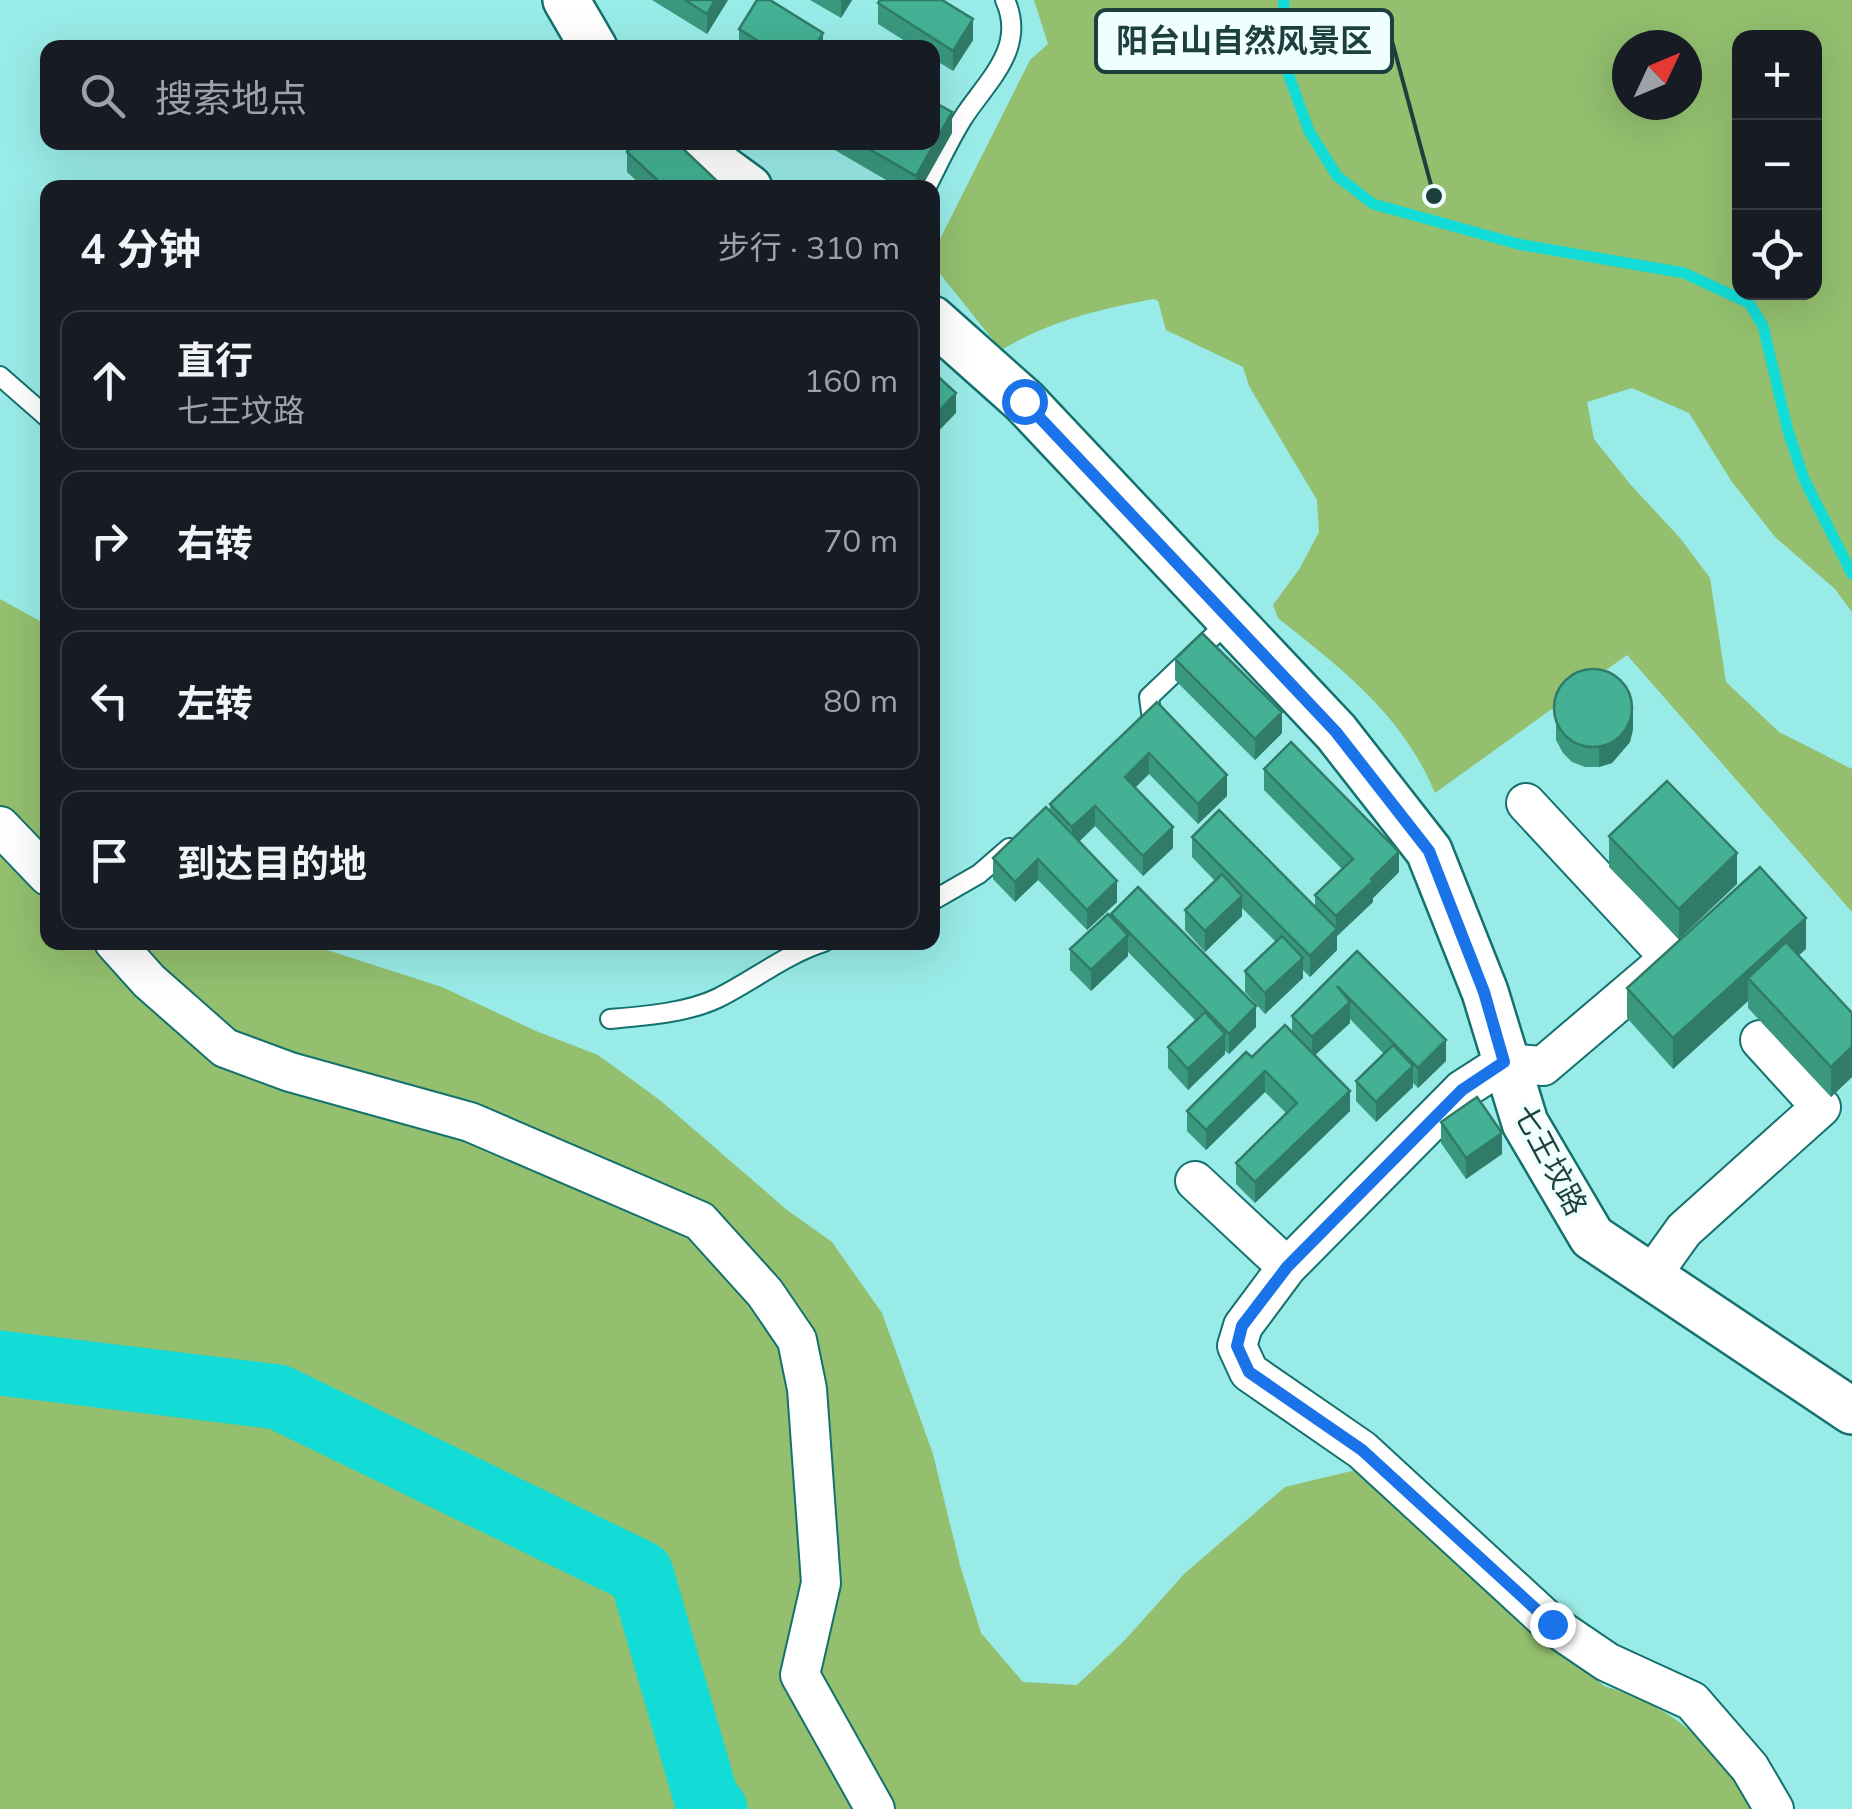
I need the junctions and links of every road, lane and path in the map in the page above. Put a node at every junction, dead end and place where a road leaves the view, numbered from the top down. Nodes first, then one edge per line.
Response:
1 (566, 0) edge
2 (1004, 0) edge
3 (589, 40) edge
4 (697, 150) edge
5 (738, 180) edge
6 (930, 180) edge
7 (940, 326) edge
8 (0, 376) edge
9 (40, 411) edge
10 (1228, 621) junction
11 (1123, 746) edge
12 (1526, 803) dead end
13 (0, 826) edge
14 (1022, 836) edge
15 (40, 868) edge
16 (940, 896) edge
17 (121, 950) edge
18 (802, 950) edge
19 (610, 1019) dead end
20 (1760, 1040) dead end
21 (1504, 1062) junction
22 (1195, 1182) dead end
23 (1287, 1267) junction
24 (1651, 1276) junction
25 (1852, 1411) edge
26 (875, 1809) edge
27 (1774, 1809) edge

1 - 3 street
2 - 6 lane
4 - 5 street
7 - 10 street, 七王坟路
8 - 9 lane
10 - 11 lane
10 - 21 street, 七王坟路
12 - 21 street
13 - 15 street
14 - 16 lane
17 - 26 street
18 - 19 lane
20 - 24 street
21 - 23 street
21 - 24 street, 七王坟路
22 - 23 street
23 - 27 street
24 - 25 street, 七王坟路

